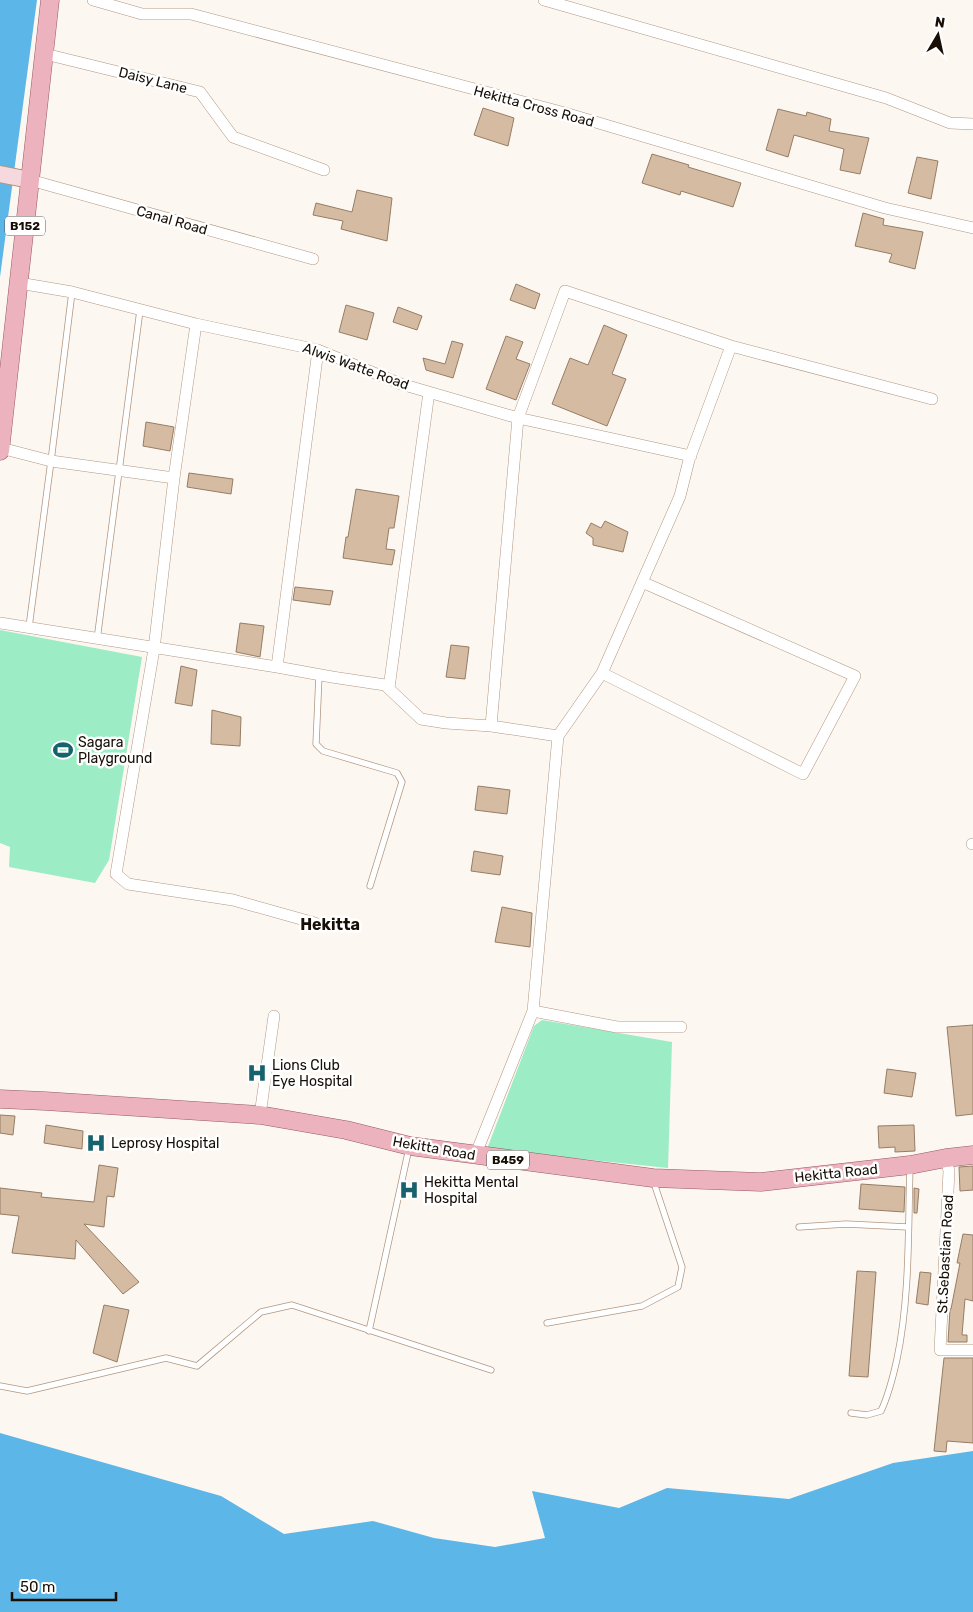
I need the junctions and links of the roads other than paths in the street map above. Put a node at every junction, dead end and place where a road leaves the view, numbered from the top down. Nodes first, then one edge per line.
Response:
1 (50, 0) edge
2 (93, 0) edge
3 (544, 0) edge
4 (45, 54) junction
5 (973, 124) edge
6 (324, 170) dead end
7 (0, 174) edge
8 (30, 180) junction
9 (973, 228) edge
10 (313, 259) dead end
11 (19, 282) junction
12 (72, 292) junction
13 (140, 310) junction
14 (196, 324) junction
15 (731, 346) junction
16 (318, 350) junction
17 (429, 392) junction
18 (932, 399) dead end
19 (518, 418) junction
20 (0, 450) edge
21 (691, 456) junction
22 (52, 461) junction
23 (120, 470) junction
24 (174, 478) junction
25 (642, 582) junction
26 (0, 623) edge
27 (29, 627) junction
28 (97, 640) junction
29 (154, 649) junction
30 (277, 667) junction
31 (602, 673) junction
32 (319, 675) junction
33 (389, 688) junction
34 (490, 726) junction
35 (558, 736) junction
36 (370, 886) dead end
37 (315, 923) dead end
38 (533, 1011) junction
39 (274, 1016) dead end
40 (681, 1026) dead end
41 (0, 1089) edge
42 (0, 1100) edge
43 (45, 1100) junction
44 (260, 1114) junction
45 (410, 1146) junction
46 (973, 1155) edge
47 (474, 1156) junction
48 (946, 1158) junction
49 (910, 1165) junction
50 (653, 1178) junction
51 (799, 1227) dead end
52 (908, 1227) junction
53 (547, 1323) dead end
54 (369, 1331) junction
55 (973, 1350) edge
56 (491, 1370) dead end
57 (0, 1386) edge
58 (851, 1413) dead end

1 - 4 main road, B152
2 - 9 street, Hekitta Cross Road
3 - 5 street
4 - 6 street, Daisy Lane
4 - 8 main road, B152
7 - 8 street
8 - 10 street, Canal Road
8 - 11 main road, B152
11 - 12 street, Alwis Watte Road
11 - 20 main road, B152
12 - 13 street, Alwis Watte Road
12 - 22 lane
13 - 14 street, Alwis Watte Road
13 - 23 lane
14 - 16 street, Alwis Watte Road
14 - 24 street
15 - 18 street
15 - 19 street
15 - 21 street
16 - 17 street, Alwis Watte Road
16 - 30 street
17 - 19 street, Alwis Watte Road
17 - 33 street
19 - 21 street, Alwis Watte Road
19 - 34 street
20 - 22 street
21 - 25 street
22 - 23 street
22 - 27 lane
23 - 24 street
23 - 28 lane
24 - 29 street
25 - 31 street
25 - 31 street
26 - 27 street
27 - 28 street
28 - 29 street
29 - 30 street
29 - 37 street
30 - 32 street
31 - 35 street
32 - 33 street
32 - 36 lane
33 - 34 street
34 - 35 street
35 - 38 street
38 - 40 street
38 - 47 street
39 - 44 street
41 - 43 main road, Hekitta Road / B459
42 - 43 main road, Hekitta Road / B459
43 - 44 main road, Hekitta Road / B459
44 - 45 main road, Hekitta Road / B459
45 - 47 main road, Hekitta Road / B459
45 - 54 lane
46 - 48 main road, Hekitta Road / B459
47 - 50 main road, Hekitta Road / B459
48 - 49 main road, Hekitta Road / B459
48 - 55 street, St.Sebastian Road
49 - 50 main road, Hekitta Road / B459
49 - 52 lane
50 - 53 lane
51 - 52 lane
52 - 58 lane
54 - 56 lane
54 - 57 lane

